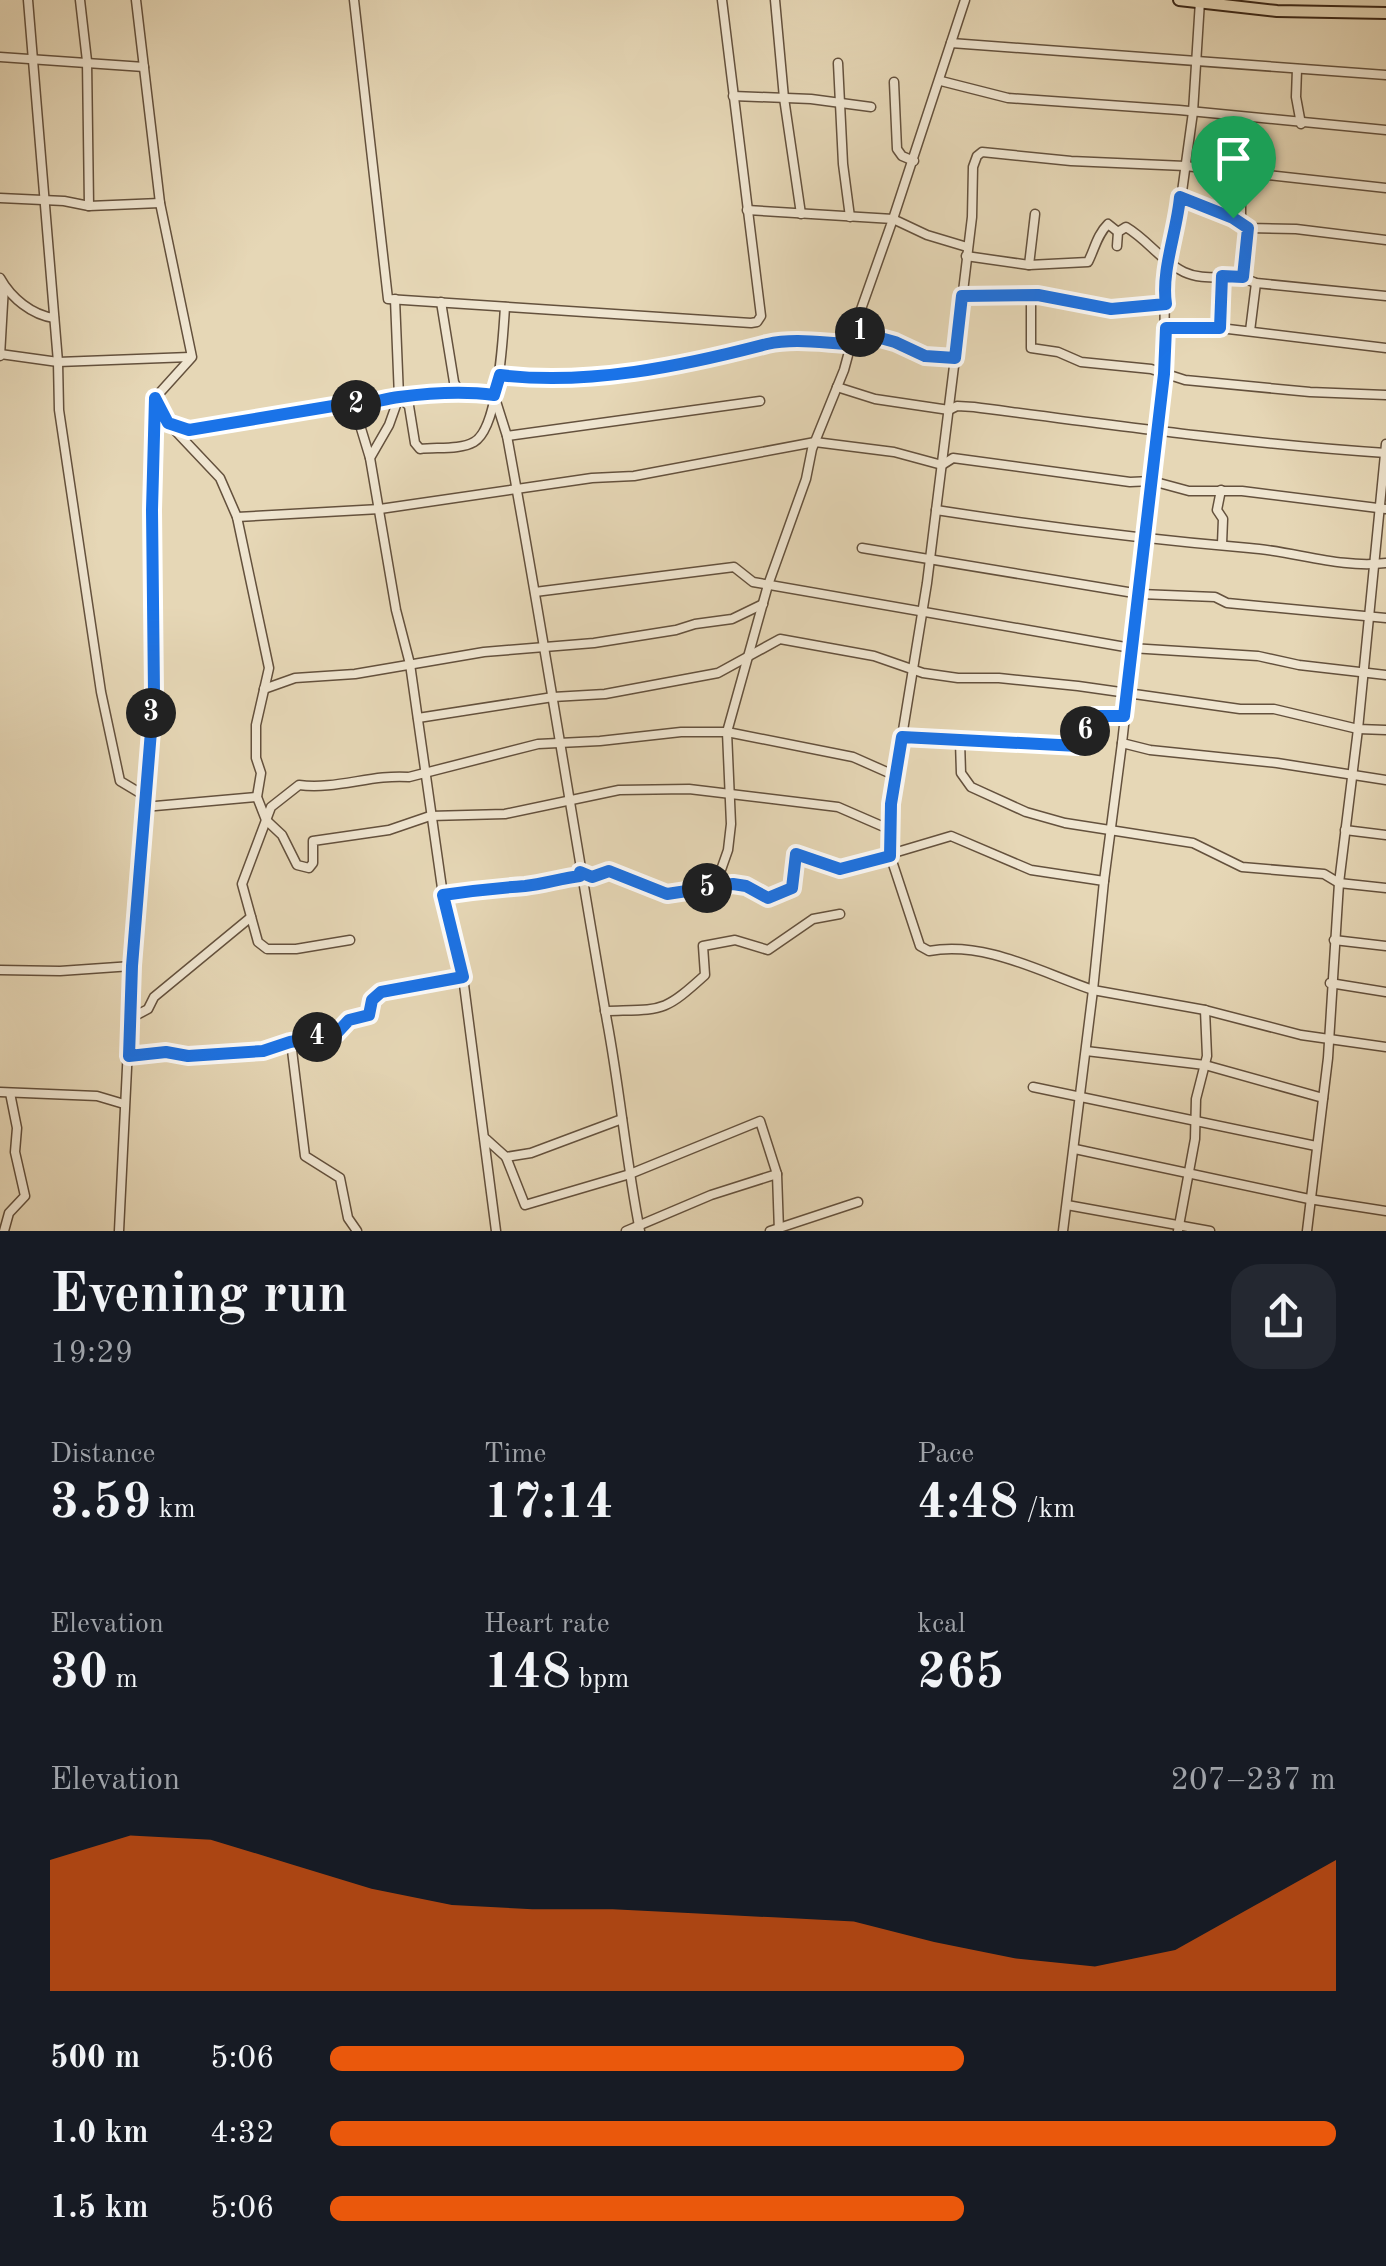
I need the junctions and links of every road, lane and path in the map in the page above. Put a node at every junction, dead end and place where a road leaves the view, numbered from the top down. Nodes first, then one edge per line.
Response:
1 (28, 0) edge
2 (80, 0) edge
3 (136, 0) edge
4 (354, 0) edge
5 (722, 0) edge
6 (775, 0) edge
7 (965, 0) edge
8 (1179, 0) edge
9 (1285, 0) edge
10 (1200, 1) edge
11 (1276, 11) junction
12 (1386, 13) edge
13 (951, 43) junction
14 (0, 57) edge
15 (32, 59) junction
16 (1199, 59) junction
17 (87, 61) junction
18 (838, 63) dead end
19 (144, 67) junction
20 (1298, 69) junction
21 (1386, 75) edge
22 (941, 81) junction
23 (894, 82) dead end
24 (734, 96) junction
25 (784, 98) junction
26 (840, 102) junction
27 (871, 107) dead end
28 (1194, 112) junction
29 (1301, 124) junction
30 (1386, 130) edge
31 (914, 161) junction
32 (1185, 166) junction
33 (1247, 173) junction
34 (1386, 188) edge
35 (1180, 197) junction
36 (0, 198) edge
37 (44, 201) junction
38 (160, 204) junction
39 (89, 206) junction
40 (747, 210) junction
41 (802, 214) junction
42 (1035, 214) dead end
43 (850, 217) junction
44 (894, 219) junction
45 (1244, 225) junction
46 (1118, 232) junction
47 (1386, 240) edge
48 (1116, 246) dead end
49 (966, 251) junction
50 (1169, 263) junction
51 (1029, 264) junction
52 (1222, 276) junction
53 (1243, 277) junction
54 (2, 282) edge
55 (1256, 283) junction
56 (962, 296) junction
57 (1386, 296) edge
58 (1031, 297) junction
59 (394, 299) junction
60 (440, 302) junction
61 (1166, 304) junction
62 (505, 306) junction
63 (54, 318) junction
64 (1166, 328) junction
65 (1220, 328) junction
66 (855, 331) junction
67 (1250, 331) junction
68 (852, 344) junction
69 (1386, 348) edge
70 (0, 355) edge
71 (192, 357) junction
72 (955, 358) junction
73 (58, 362) junction
74 (1164, 374) junction
75 (500, 375) junction
76 (838, 388) junction
77 (460, 392) junction
78 (494, 395) junction
79 (1386, 395) edge
80 (399, 397) junction
81 (155, 398) junction
82 (760, 401) dead end
83 (345, 404) junction
84 (949, 410) junction
85 (168, 423) junction
86 (1158, 432) junction
87 (507, 436) junction
88 (815, 442) junction
89 (1386, 444) edge
90 (1386, 453) edge
91 (370, 458) junction
92 (942, 466) junction
93 (1152, 482) junction
94 (517, 490) junction
95 (1221, 490) junction
96 (380, 509) junction
97 (1383, 509) edge
98 (936, 510) junction
99 (238, 518) junction
100 (1146, 536) junction
101 (1222, 544) junction
102 (862, 548) dead end
103 (930, 562) junction
104 (1386, 563) edge
105 (1374, 565) junction
106 (768, 584) junction
107 (535, 592) junction
108 (1140, 594) junction
109 (763, 604) junction
110 (922, 614) junction
111 (1368, 616) junction
112 (1386, 618) edge
113 (543, 647) junction
114 (1131, 648) junction
115 (748, 655) junction
116 (410, 664) junction
117 (912, 668) junction
118 (1363, 672) junction
119 (1386, 675) edge
120 (264, 689) junction
121 (1128, 694) junction
122 (553, 697) junction
123 (1124, 716) junction
124 (418, 718) junction
125 (1358, 729) junction
126 (1386, 730) edge
127 (727, 732) junction
128 (902, 737) junction
129 (562, 741) junction
130 (960, 741) junction
131 (1122, 743) junction
132 (424, 774) junction
133 (896, 776) junction
134 (1351, 776) junction
135 (1386, 780) edge
136 (145, 796) junction
137 (730, 796) junction
138 (257, 797) junction
139 (570, 802) junction
140 (144, 807) junction
141 (430, 816) junction
142 (266, 820) junction
143 (1112, 828) junction
144 (890, 830) junction
145 (1345, 830) junction
146 (1386, 835) edge
147 (890, 856) junction
148 (580, 874) junction
149 (1104, 882) junction
150 (1339, 883) junction
151 (715, 887) junction
152 (1386, 888) edge
153 (443, 895) junction
154 (840, 914) dead end
155 (251, 917) junction
156 (350, 940) dead end
157 (1334, 940) junction
158 (1386, 946) edge
159 (132, 966) junction
160 (0, 970) edge
161 (463, 977) junction
162 (1330, 983) junction
163 (1093, 990) junction
164 (1386, 992) edge
165 (1205, 1010) junction
166 (606, 1011) junction
167 (130, 1018) junction
168 (1326, 1037) junction
169 (290, 1042) junction
170 (1386, 1046) edge
171 (1086, 1051) junction
172 (129, 1056) junction
173 (1205, 1064) junction
174 (1033, 1087) dead end
175 (5, 1093) edge
176 (1081, 1095) junction
177 (1323, 1098) junction
178 (124, 1104) junction
179 (622, 1119) junction
180 (1195, 1120) junction
181 (486, 1139) junction
182 (1316, 1146) junction
183 (1075, 1149) junction
184 (506, 1156) junction
185 (1188, 1173) junction
186 (630, 1174) junction
187 (777, 1174) junction
188 (1309, 1199) junction
189 (858, 1202) dead end
190 (1067, 1204) junction
191 (1386, 1210) edge
192 (1179, 1228) edge
193 (639, 1229) edge
194 (776, 1230) edge
195 (4, 1231) edge
196 (119, 1231) edge
197 (357, 1231) edge
198 (496, 1231) edge
199 (626, 1231) edge
200 (1062, 1231) edge
201 (1210, 1231) edge
202 (1307, 1231) edge

1 - 15 street
2 - 17 street
3 - 19 street
4 - 59 street
5 - 24 street
6 - 25 street
7 - 13 street
8 - 10 main road
9 - 11 street
10 - 11 main road
10 - 16 street
11 - 12 main road
13 - 16 street
13 - 22 street
14 - 15 street
15 - 17 street
15 - 37 street
16 - 20 street
16 - 28 street
17 - 19 street
17 - 39 street
18 - 26 street
19 - 38 street
20 - 21 street
20 - 29 street
22 - 28 street
22 - 31 street
23 - 31 street
24 - 25 street
24 - 40 street
25 - 26 street
25 - 41 street
26 - 27 street
26 - 43 street
28 - 29 street
28 - 32 street
29 - 30 street
31 - 44 street
32 - 33 street
32 - 35 street
32 - 49 street
33 - 34 street
33 - 45 street
35 - 45 street
35 - 50 street
36 - 37 street
37 - 39 street
37 - 63 street
38 - 39 street
38 - 71 street
40 - 41 street
40 - 62 street
41 - 43 street
42 - 51 street
43 - 44 street
44 - 49 street
44 - 66 street
45 - 47 street
45 - 53 street
46 - 48 street
46 - 50 street
46 - 51 street
49 - 51 street
49 - 56 street
50 - 52 street
50 - 61 street
52 - 53 street
52 - 65 street
53 - 55 street
54 - 63 street
54 - 70 street
55 - 57 street
55 - 67 street
56 - 58 street
56 - 72 street
58 - 61 street
58 - 74 street
59 - 60 street
59 - 80 street
60 - 62 street
60 - 77 street
61 - 64 street
62 - 75 street
63 - 73 street
64 - 65 street
64 - 74 street
65 - 67 street
66 - 68 street
66 - 72 street
67 - 69 street
68 - 75 street
68 - 76 street
70 - 73 street
71 - 73 street
71 - 81 street
72 - 84 street
73 - 136 street
74 - 79 street
74 - 86 street
75 - 78 street
76 - 84 street
76 - 88 street
77 - 78 street
77 - 80 street
78 - 80 street
78 - 87 street
80 - 83 street
80 - 91 street
81 - 85 street
81 - 136 street
82 - 87 street
83 - 85 street
83 - 91 street
84 - 86 street
84 - 92 street
85 - 99 street
86 - 90 street
86 - 93 street
87 - 94 street
88 - 92 street
88 - 94 street
88 - 106 street
89 - 90 street
90 - 97 street
91 - 96 street
92 - 93 street
92 - 98 street
93 - 95 street
93 - 100 street
94 - 96 street
94 - 107 street
95 - 97 street
95 - 101 street
96 - 99 street
96 - 116 street
97 - 105 street
98 - 100 street
98 - 103 street
99 - 120 street
100 - 101 street
100 - 108 street
101 - 105 street
102 - 103 street
103 - 108 street
103 - 110 street
104 - 105 street
105 - 111 street
106 - 107 street
106 - 109 street
106 - 110 street
107 - 113 street
108 - 111 street
108 - 114 street
109 - 113 street
109 - 115 street
110 - 114 street
110 - 117 street
111 - 112 street
111 - 118 street
113 - 116 street
113 - 122 street
114 - 118 street
114 - 121 street
115 - 117 street
115 - 122 street
115 - 127 street
116 - 120 street
116 - 124 street
117 - 121 street
117 - 128 street
118 - 119 street
118 - 125 street
120 - 138 street
121 - 123 street
121 - 125 street
122 - 124 street
122 - 129 street
123 - 130 street
123 - 131 street
124 - 132 street
125 - 126 street
125 - 134 street
127 - 129 street
127 - 133 street
127 - 137 street
128 - 130 street
128 - 133 street
129 - 132 street
129 - 139 street
130 - 143 street
131 - 134 street
131 - 143 street
132 - 141 street
132 - 142 street
133 - 144 street
134 - 135 street
134 - 145 street
136 - 140 street
137 - 139 street
137 - 144 street
137 - 151 street
138 - 140 street
138 - 142 street
139 - 141 street
139 - 148 street
140 - 159 street
141 - 142 street
141 - 153 street
142 - 155 street
143 - 149 street
143 - 150 street
144 - 147 street
145 - 146 street
145 - 150 street
147 - 149 street
147 - 151 street
147 - 163 street
148 - 151 street
148 - 153 street
148 - 166 street
149 - 163 street
150 - 152 street
150 - 157 street
153 - 161 street
154 - 166 street
155 - 156 street
155 - 167 street
157 - 158 street
157 - 162 street
159 - 160 street
159 - 167 street
161 - 169 street
161 - 181 street
162 - 164 street
162 - 168 street
163 - 165 street
163 - 171 street
165 - 168 street
165 - 173 street
166 - 179 street
167 - 172 street
168 - 170 street
168 - 177 street
169 - 172 street
169 - 197 street
171 - 173 street
171 - 176 street
172 - 178 street
173 - 177 street
173 - 180 street
174 - 176 street
175 - 178 street
175 - 195 street
176 - 180 street
176 - 183 street
177 - 182 street
178 - 196 street
179 - 184 street
179 - 186 street
180 - 182 street
180 - 185 street
181 - 184 street
181 - 198 street
182 - 188 street
183 - 185 street
183 - 190 street
184 - 186 street
185 - 188 street
185 - 192 street
186 - 187 street
186 - 193 street
187 - 193 street
187 - 194 street
188 - 191 street
188 - 202 street
189 - 194 street
190 - 192 street
190 - 200 street
192 - 201 street
193 - 199 street

